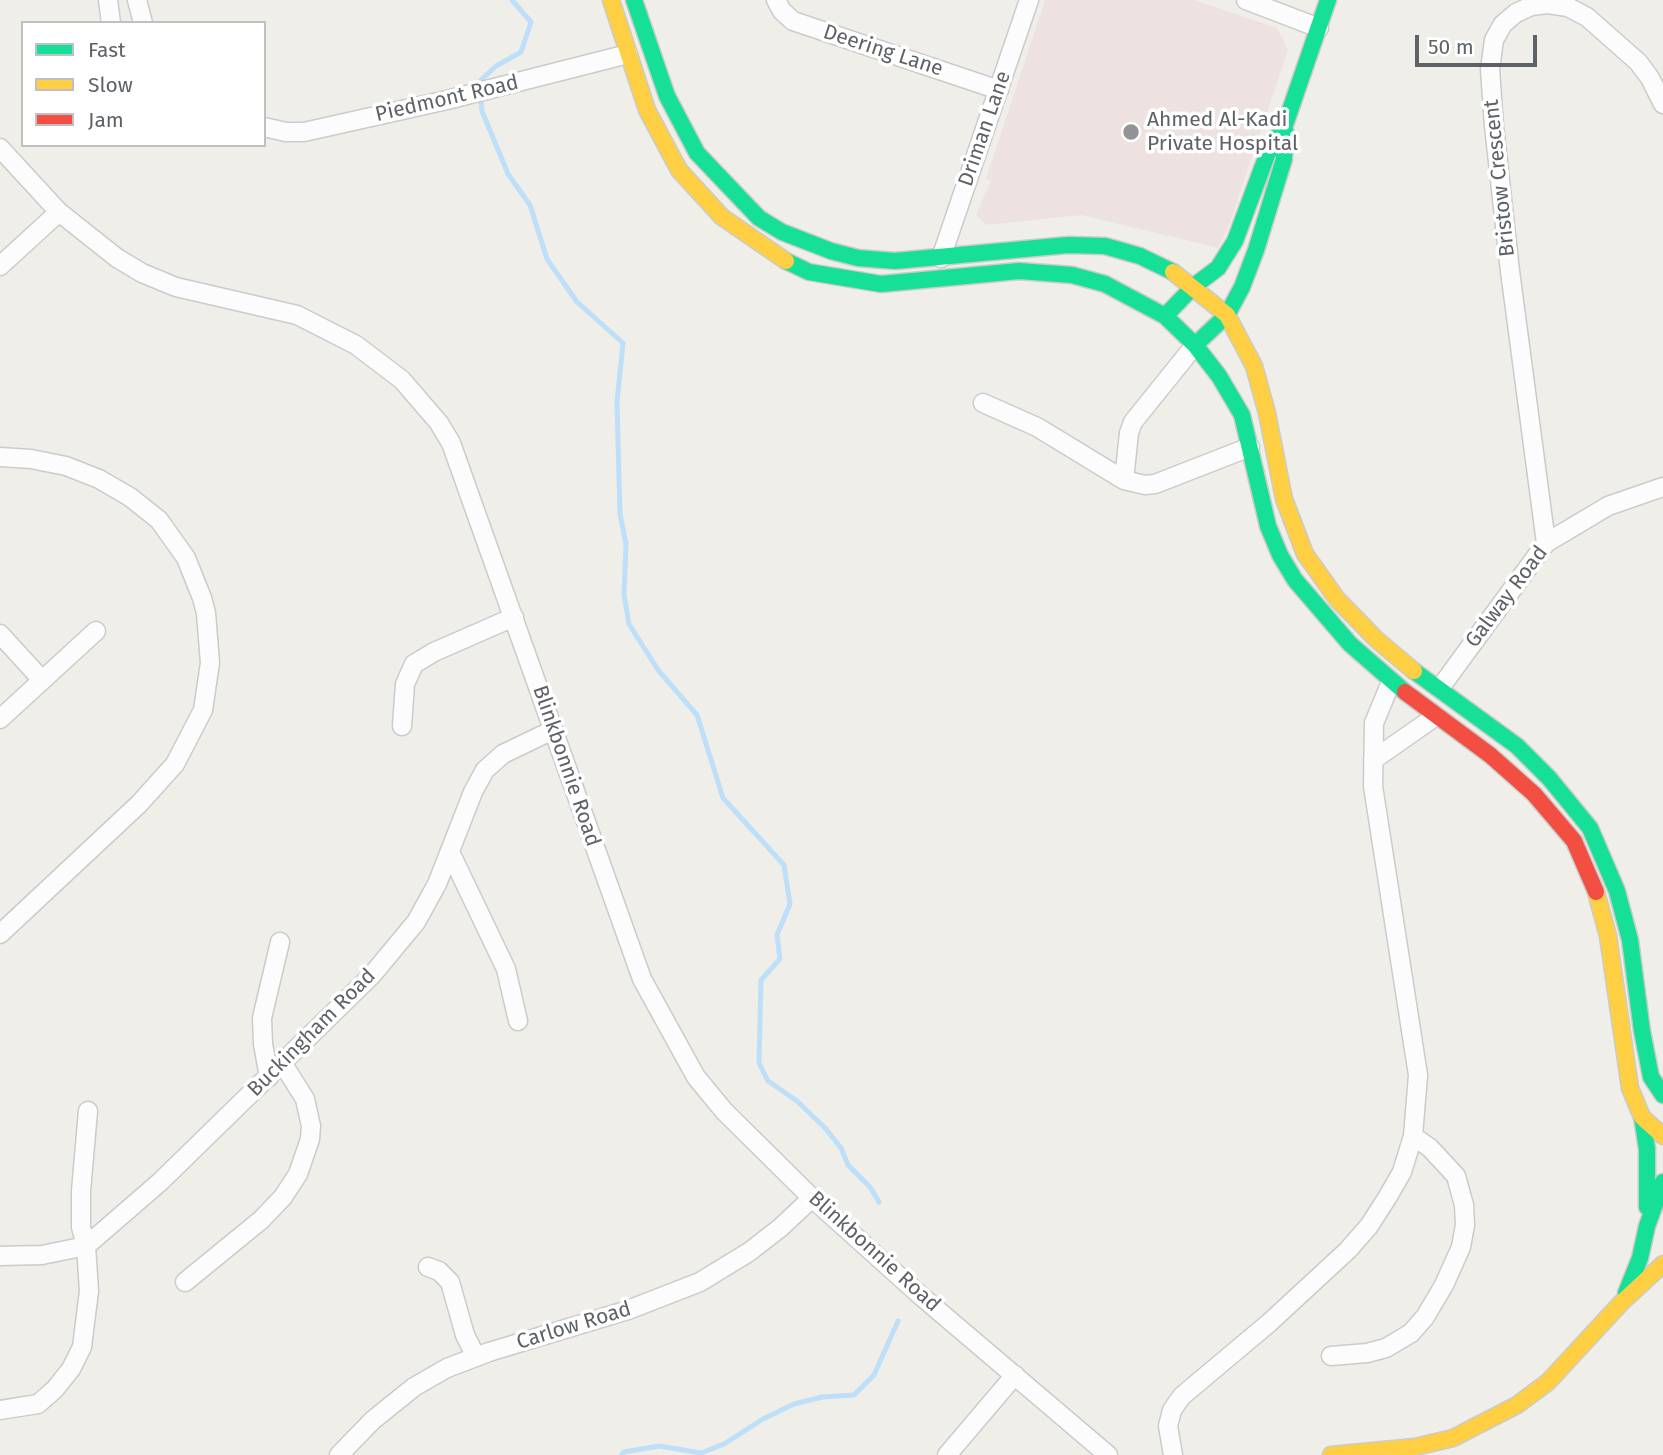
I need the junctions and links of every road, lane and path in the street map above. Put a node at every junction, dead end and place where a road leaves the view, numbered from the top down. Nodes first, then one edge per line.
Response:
1 (108, 0) edge
2 (137, 0) edge
3 (611, 0) edge
4 (634, 0) edge
5 (776, 0) edge
6 (1029, 0) edge
7 (1246, 0) edge
8 (1328, 0) edge
9 (111, 21) edge
10 (142, 21) edge
11 (1319, 28) junction
12 (628, 54) junction
13 (999, 90) junction
14 (1663, 104) edge
15 (1285, 125) junction
16 (266, 127) edge
17 (0, 148) edge
18 (59, 212) junction
19 (941, 258) junction
20 (0, 266) edge
21 (1194, 286) junction
22 (1227, 315) junction
23 (1165, 316) junction
24 (1195, 345) junction
25 (983, 402) dead end
26 (1250, 447) junction
27 (0, 457) edge
28 (1124, 480) junction
29 (1663, 487) edge
30 (1546, 542) junction
31 (514, 618) junction
32 (96, 631) dead end
33 (0, 634) edge
34 (42, 680) junction
35 (1391, 682) junction
36 (1440, 688) junction
37 (1436, 716) junction
38 (0, 719) edge
39 (402, 726) dead end
40 (553, 730) junction
41 (1373, 760) junction
42 (450, 852) junction
43 (0, 934) edge
44 (280, 942) dead end
45 (518, 1021) dead end
46 (283, 1064) junction
47 (269, 1077) junction
48 (1663, 1095) edge
49 (88, 1111) dead end
50 (1642, 1117) junction
51 (1413, 1136) junction
52 (1663, 1136) edge
53 (1663, 1182) edge
54 (812, 1198) junction
55 (1647, 1226) junction
56 (86, 1246) junction
57 (0, 1256) edge
58 (1663, 1264) edge
59 (428, 1266) dead end
60 (186, 1282) dead end
61 (1620, 1303) junction
62 (1331, 1356) dead end
63 (476, 1357) junction
64 (1015, 1375) junction
65 (0, 1410) edge
66 (339, 1455) edge
67 (947, 1455) edge
68 (1108, 1455) edge
69 (1172, 1455) edge
70 (1331, 1455) edge

1 - 9 street
2 - 10 street
3 - 12 main road
4 - 19 main road
5 - 13 street, Deering Lane
6 - 13 street, Driman Lane
7 - 11 street
8 - 11 main road
11 - 15 main road
12 - 16 street, Piedmont Road
12 - 23 main road
13 - 19 street, Driman Lane
14 - 30 street, Bristow Crescent
15 - 21 main road
15 - 22 main road
17 - 18 street, Blinkbonnie Road
18 - 20 street
18 - 31 street, Blinkbonnie Road
19 - 21 main road
21 - 22 main road
21 - 23 main road
22 - 24 main road
22 - 36 main road
23 - 24 main road
24 - 26 main road
24 - 28 street
25 - 28 street
26 - 28 street
26 - 35 main road
27 - 43 street
29 - 30 street, Galway Road
30 - 36 street, Galway Road
31 - 39 street
31 - 40 street, Blinkbonnie Road
32 - 34 street
33 - 34 street
34 - 38 street
35 - 37 main road
35 - 41 street
36 - 48 main road
37 - 41 street
37 - 50 main road
40 - 42 street, Buckingham Road
40 - 54 street, Blinkbonnie Road
41 - 51 street
42 - 45 street
42 - 46 street, Buckingham Road
44 - 47 street
46 - 47 street, Buckingham Road
46 - 60 street
47 - 56 street, Buckingham Road
49 - 56 street
50 - 52 main road
50 - 55 main road
51 - 62 street
51 - 69 street
53 - 55 main road
54 - 63 street, Carlow Road
54 - 64 street, Blinkbonnie Road
55 - 61 main road
56 - 57 street, Buckingham Road
56 - 65 street
58 - 61 main road
59 - 63 street
61 - 70 main road
63 - 66 street, Carlow Road
64 - 67 street
64 - 68 street, Blinkbonnie Road

